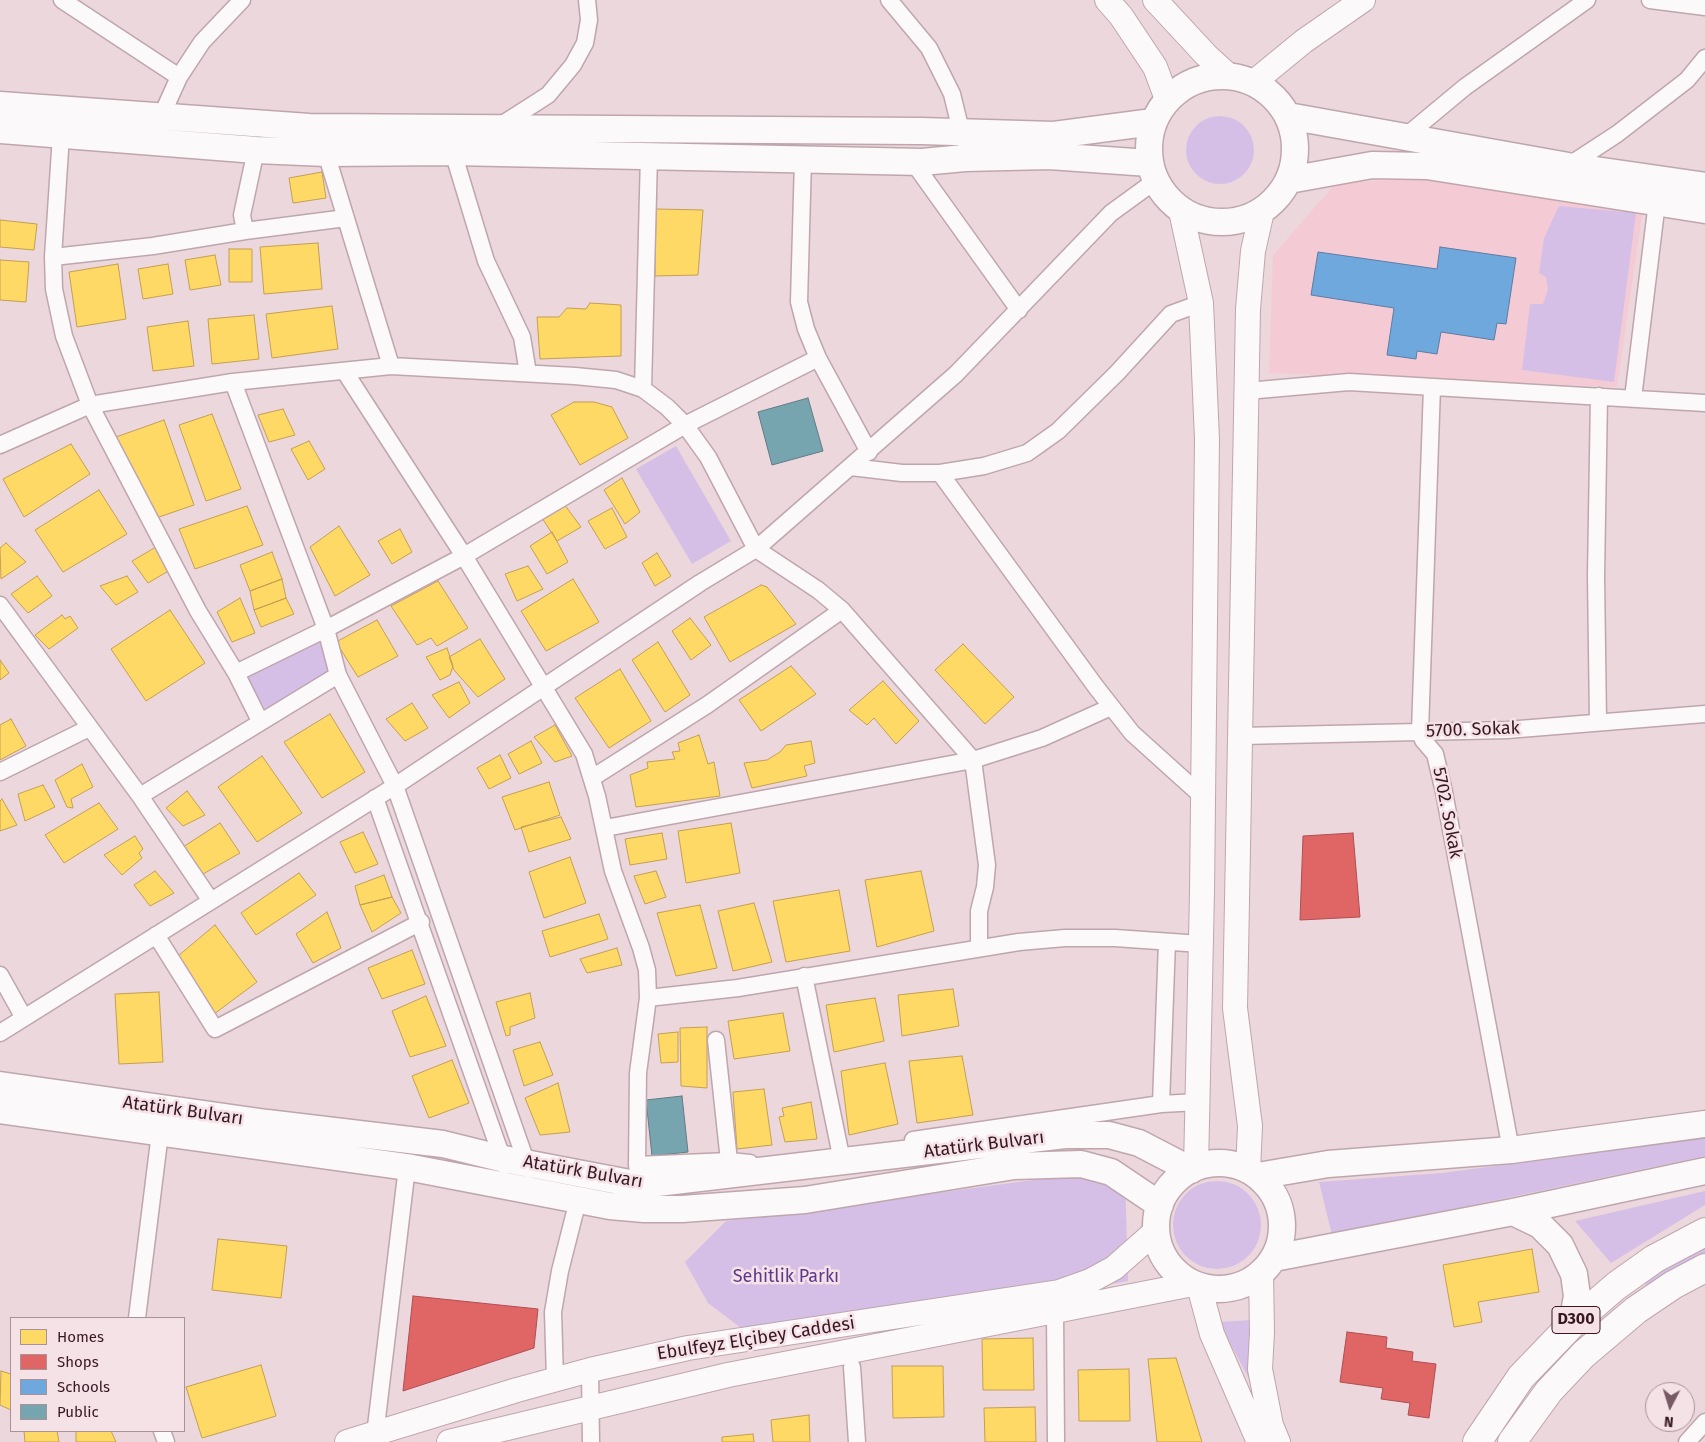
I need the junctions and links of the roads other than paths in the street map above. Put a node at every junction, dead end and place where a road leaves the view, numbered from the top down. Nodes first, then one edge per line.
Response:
1 (62, 0) edge
2 (242, 0) edge
3 (889, 0) edge
4 (1107, 0) edge
5 (1155, 0) edge
6 (1363, 0) edge
7 (1587, 0) edge
8 (1650, 0) edge
9 (591, 2) edge
10 (1705, 7) edge
11 (1705, 58) edge
12 (1229, 76) junction
13 (179, 77) junction
14 (1254, 82) junction
15 (1167, 99) junction
16 (0, 105) edge
17 (1288, 116) junction
18 (161, 117) junction
19 (1153, 122) junction
20 (496, 128) junction
21 (0, 130) edge
22 (61, 135) junction
23 (1406, 136) junction
24 (412, 140) junction
25 (964, 146) junction
26 (256, 150) junction
27 (326, 152) junction
28 (453, 152) junction
29 (649, 155) junction
30 (803, 159) junction
31 (914, 162) junction
32 (1568, 166) junction
33 (1152, 172) junction
34 (1290, 180) junction
35 (1705, 186) edge
36 (1656, 202) junction
37 (1705, 210) edge
38 (1181, 211) junction
39 (1262, 211) junction
40 (346, 218) junction
41 (245, 231) junction
42 (53, 257) junction
43 (1201, 303) junction
44 (1019, 310) junction
45 (818, 358) junction
46 (391, 366) junction
47 (344, 372) junction
48 (528, 373) junction
49 (233, 382) junction
50 (1432, 387) junction
51 (643, 389) junction
52 (1247, 391) junction
53 (1599, 396) junction
54 (1633, 398) junction
55 (1705, 403) edge
56 (90, 405) junction
57 (684, 425) junction
58 (0, 445) edge
59 (869, 452) junction
60 (851, 467) junction
61 (940, 473) junction
62 (756, 549) junction
63 (464, 556) junction
64 (0, 605) edge
65 (842, 610) junction
66 (326, 629) junction
67 (236, 673) junction
68 (338, 674) junction
69 (544, 687) junction
70 (1111, 707) junction
71 (1705, 714) edge
72 (260, 721) junction
73 (1598, 722) junction
74 (88, 728) junction
75 (1420, 731) junction
76 (1241, 736) junction
77 (973, 760) junction
78 (0, 772) edge
79 (592, 778) junction
80 (395, 786) junction
81 (140, 796) junction
82 (375, 798) junction
83 (1203, 798) junction
84 (605, 828) junction
85 (211, 901) junction
86 (421, 922) junction
87 (156, 935) junction
88 (1167, 942) junction
89 (1200, 944) junction
90 (979, 946) junction
91 (0, 975) edge
92 (804, 976) junction
93 (648, 998) junction
94 (24, 1018) junction
95 (0, 1033) edge
96 (716, 1040) dead end
97 (0, 1085) edge
98 (1198, 1102) junction
99 (1161, 1104) junction
100 (0, 1110) edge
101 (1705, 1124) edge
102 (160, 1133) junction
103 (1511, 1150) junction
104 (840, 1151) junction
105 (516, 1161) junction
106 (729, 1161) junction
107 (407, 1167) junction
108 (1194, 1169) junction
109 (1705, 1171) edge
110 (1253, 1174) junction
111 (640, 1186) junction
112 (509, 1188) junction
113 (534, 1192) junction
114 (578, 1200) junction
115 (1160, 1205) junction
116 (1513, 1212) junction
117 (1156, 1231) junction
118 (1705, 1232) edge
119 (1267, 1266) junction
120 (1705, 1268) edge
121 (1196, 1285) junction
122 (1055, 1311) junction
123 (137, 1317) edge
124 (1572, 1324) junction
125 (852, 1367) dead end
126 (590, 1370) junction
127 (555, 1379) junction
128 (590, 1407) junction
129 (1705, 1422) edge
130 (375, 1435) junction
131 (347, 1442) edge
132 (449, 1442) edge
133 (591, 1442) edge
134 (857, 1442) edge
135 (1056, 1442) edge
136 (1259, 1442) edge
137 (1278, 1442) edge
138 (1477, 1442) edge
139 (1512, 1442) edge
140 (1687, 1442) edge

1 - 13 street
2 - 13 street
3 - 25 street
4 - 15 main road
5 - 12 main road
6 - 14 main road
7 - 23 street
8 - 10 street
9 - 20 street
11 - 32 street
12 - 14 main road
12 - 15 main road
13 - 18 street
14 - 17 main road
15 - 19 main road
16 - 18 main road
17 - 23 main road
17 - 34 main road
18 - 24 main road
19 - 25 main road
19 - 33 main road
20 - 24 main road
20 - 25 main road
21 - 22 main road
22 - 26 main road
22 - 42 street
23 - 32 main road
24 - 27 main road
24 - 28 main road
25 - 31 main road
25 - 33 main road
26 - 27 main road
26 - 41 street
27 - 40 street
28 - 29 main road
28 - 48 street
29 - 30 main road
29 - 51 street
30 - 31 main road
30 - 45 street
31 - 44 street
32 - 35 main road
33 - 38 main road
33 - 44 street
34 - 36 main road
34 - 39 main road
36 - 37 main road
36 - 54 street
38 - 39 main road
38 - 43 main road
39 - 52 main road
40 - 41 street
40 - 46 street
41 - 42 street
42 - 56 street
43 - 61 street
43 - 83 main road
44 - 59 street
45 - 57 street
45 - 59 street
46 - 47 street
46 - 48 street
47 - 49 street
47 - 63 street
48 - 51 street
49 - 56 street
49 - 66 street
50 - 52 street
50 - 53 street
50 - 75 street
51 - 57 street
52 - 76 main road
53 - 54 street
53 - 73 street
54 - 55 street
56 - 58 street
56 - 67 street
57 - 62 street
57 - 63 street
59 - 60 street
60 - 61 street
60 - 62 street
61 - 70 street
62 - 65 street
62 - 69 street
63 - 66 street
63 - 69 street
64 - 74 street
65 - 77 street
65 - 79 street
66 - 67 street
66 - 68 street
67 - 72 street
68 - 72 street
68 - 80 street
69 - 79 street
69 - 80 street
70 - 77 street
70 - 83 street
71 - 73 street, 5700. Sokak
72 - 81 street
73 - 75 street, 5700. Sokak
74 - 78 street
74 - 81 street
75 - 76 street, 5700. Sokak
75 - 103 street, 5702. Sokak
76 - 110 main road
77 - 84 street
77 - 90 street
79 - 84 street
80 - 82 street
80 - 105 street
81 - 85 street
82 - 85 street
82 - 86 street
83 - 89 main road
84 - 93 street
85 - 87 street
86 - 87 street
86 - 105 street
87 - 94 street
88 - 89 street
88 - 90 street
88 - 99 street
89 - 98 main road
90 - 92 street
91 - 94 street
92 - 93 street
92 - 104 street
93 - 111 street
94 - 95 street
96 - 106 street
97 - 105 main road, Atatürk Bulvarı
98 - 99 street
98 - 108 main road
99 - 104 street
100 - 102 main road, Atatürk Bulvarı
101 - 103 main road
102 - 107 main road, Atatürk Bulvarı
102 - 123 street
103 - 110 main road
104 - 106 street
105 - 111 main road, Atatürk Bulvarı
105 - 112 street
105 - 113 street
106 - 111 street
107 - 112 main road, Atatürk Bulvarı
107 - 130 street
108 - 110 main road
108 - 111 main road, Atatürk Bulvarı
108 - 115 main road
109 - 116 main road
110 - 119 main road
111 - 114 main road, Atatürk Bulvarı
111 - 115 main road, Atatürk Bulvarı
112 - 113 main road, Atatürk Bulvarı
113 - 114 main road, Atatürk Bulvarı
114 - 127 street
115 - 117 main road
116 - 119 main road
116 - 124 main road
117 - 121 main road
117 - 126 main road, Ebulfeyz Elçibey Caddesi
118 - 124 highway, D300
119 - 121 main road
119 - 137 main road
120 - 139 highway, D300
121 - 122 main road, Ebulfeyz Elçibey Caddesi
121 - 136 main road
122 - 128 main road, Ebulfeyz Elçibey Caddesi
122 - 135 street
124 - 138 highway, D300
125 - 134 street
126 - 127 main road, Ebulfeyz Elçibey Caddesi
126 - 128 street
127 - 130 main road, Ebulfeyz Elçibey Caddesi
128 - 132 main road, Ebulfeyz Elçibey Caddesi
128 - 133 street
129 - 140 street
130 - 131 main road, Ebulfeyz Elçibey Caddesi

